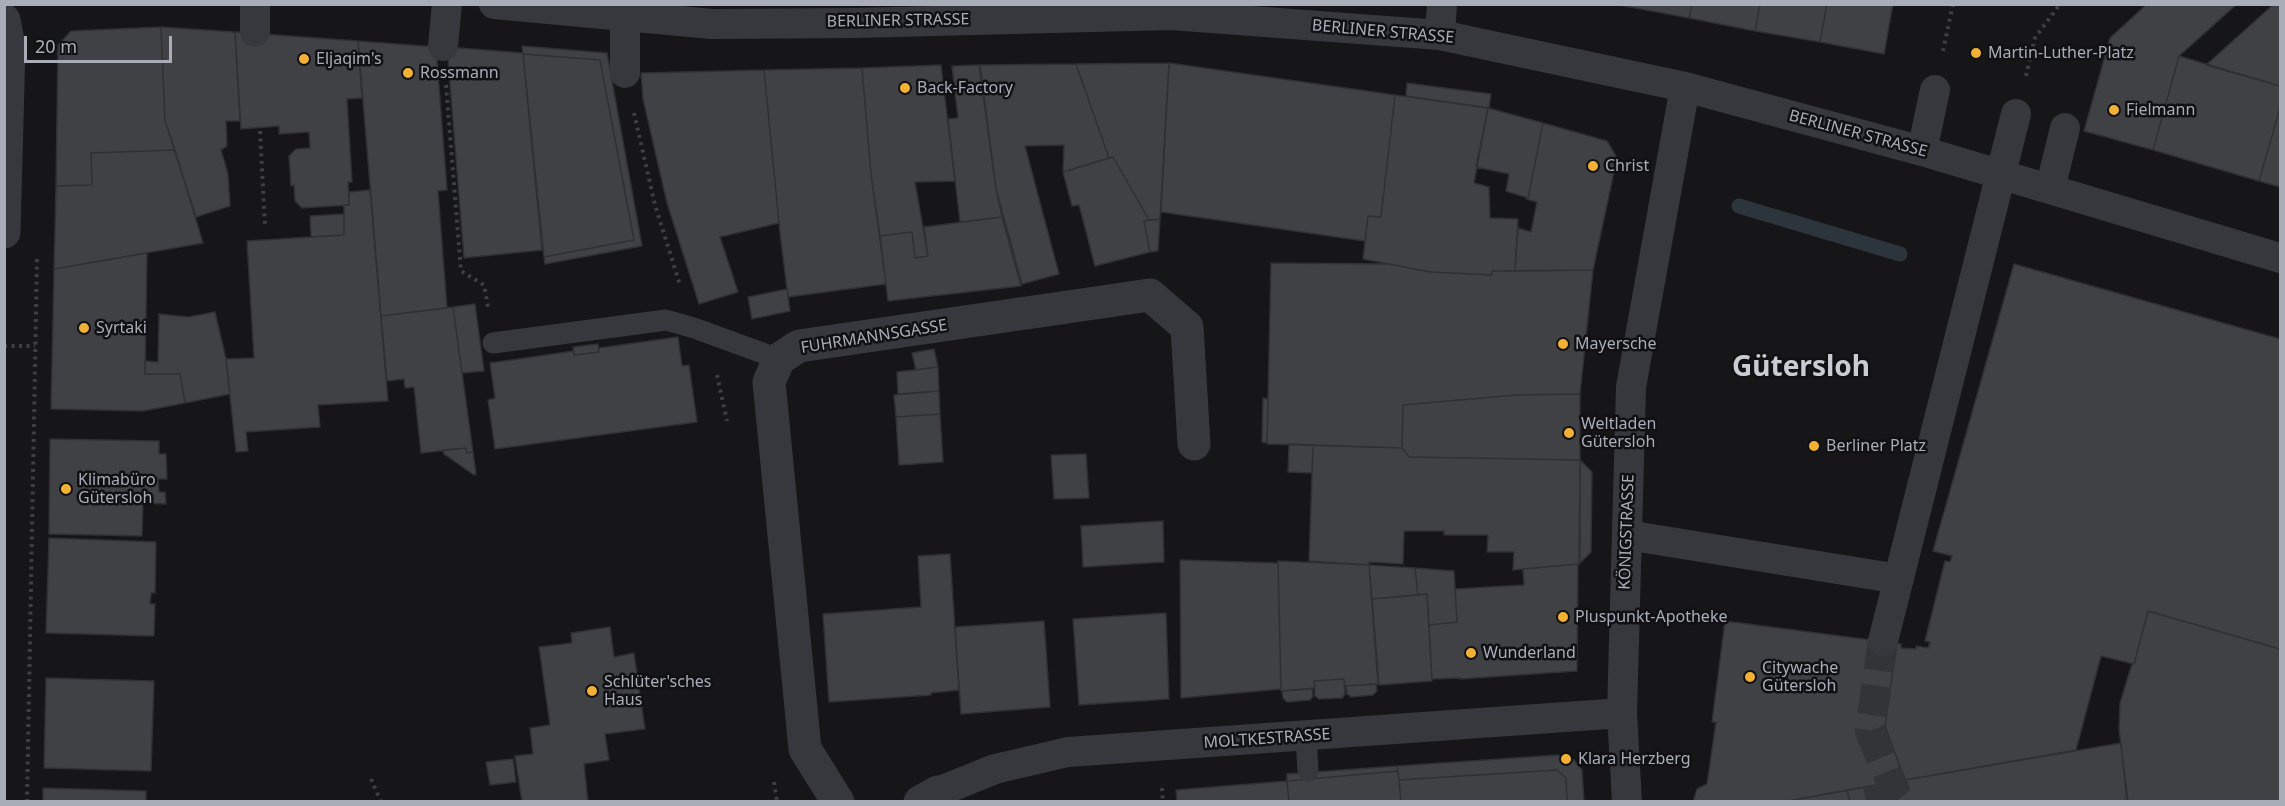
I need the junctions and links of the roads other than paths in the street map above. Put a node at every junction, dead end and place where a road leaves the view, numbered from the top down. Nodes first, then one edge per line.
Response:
1 (447, 4) edge
2 (494, 4) edge
3 (1442, 4) edge
4 (626, 15) junction
5 (4, 20) edge
6 (1440, 35) junction
7 (443, 46) road end
8 (625, 73) road end
9 (1685, 87) junction
10 (1935, 90) dead end
11 (2016, 114) road end
12 (2065, 128) dead end
13 (1922, 151) junction
14 (2001, 175) junction
15 (2050, 189) junction
16 (4, 232) edge
17 (2280, 258) edge
18 (493, 343) road end
19 (779, 359) junction
20 (1194, 444) dead end
21 (1627, 535) junction
22 (1899, 579) junction
23 (1883, 641) tunnel mouth
24 (1622, 713) junction
25 (1306, 737) junction
26 (1308, 771) dead end
27 (929, 797) edge
28 (838, 801) edge
29 (1627, 801) edge

1 - 7 street
2 - 4 street, BERLINER STRASSE
3 - 6 street
4 - 6 street, BERLINER STRASSE
4 - 8 street
5 - 16 street
6 - 9 street, BERLINER STRASSE
9 - 13 street, BERLINER STRASSE
9 - 21 street, KÖNIGSTRASSE
10 - 13 street
11 - 14 street
12 - 15 street
13 - 14 street, BERLINER STRASSE
14 - 15 street, BERLINER STRASSE
14 - 22 street
15 - 17 street, BERLINER STRASSE
18 - 19 lane
19 - 20 street, FUHRMANNSGASSE
19 - 28 street, FUHRMANNSGASSE
21 - 22 street
21 - 24 street, KÖNIGSTRASSE
22 - 23 street
24 - 25 street, MOLTKESTRASSE
24 - 29 street, KÖNIGSTRASSE
25 - 26 lane
25 - 27 street, MOLTKESTRASSE

